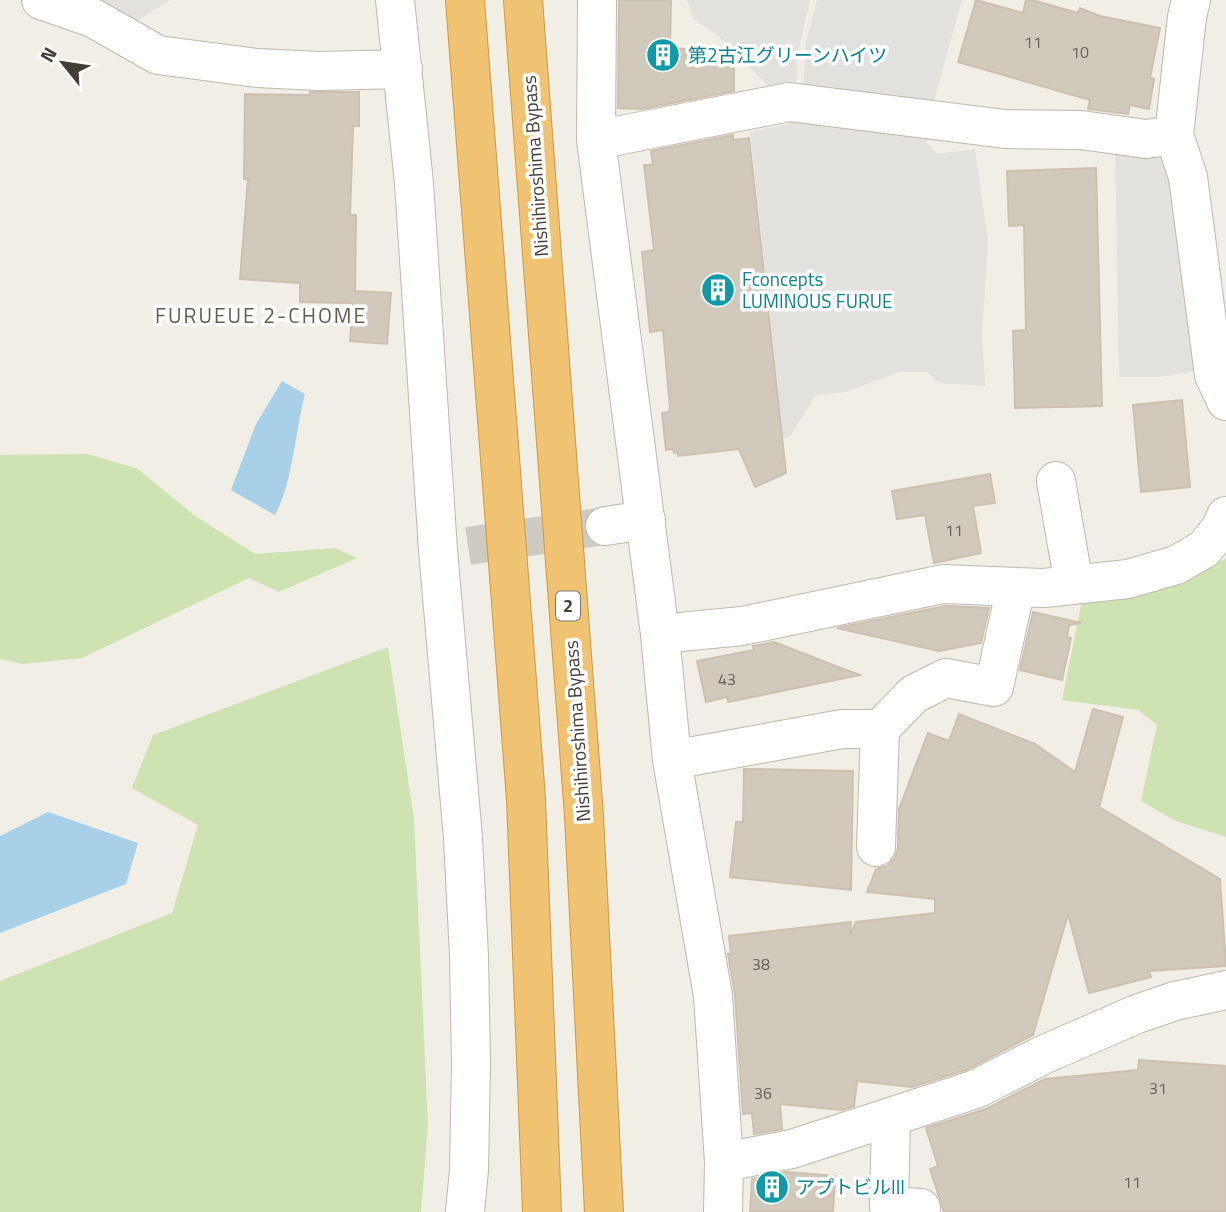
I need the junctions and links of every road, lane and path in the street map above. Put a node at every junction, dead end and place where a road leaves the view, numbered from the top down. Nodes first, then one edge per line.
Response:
1 (41, 0) edge
2 (395, 0) edge
3 (466, 0) edge
4 (523, 0) edge
5 (597, 0) edge
6 (1191, 0) edge
7 (402, 69) junction
8 (1174, 135) junction
9 (596, 140) junction
10 (1226, 401) edge
11 (1056, 481) dead end
12 (1226, 516) edge
13 (646, 520) junction
14 (605, 526) tunnel mouth
15 (1074, 584) junction
16 (1016, 587) junction
17 (660, 634) junction
18 (880, 729) junction
19 (672, 760) junction
20 (876, 847) dead end
21 (1226, 989) edge
22 (891, 1118) junction
23 (724, 1162) junction
24 (921, 1208) dead end
25 (465, 1212) edge
26 (542, 1212) edge
27 (604, 1212) edge
28 (723, 1212) edge

1 - 7 street
2 - 7 street
3 - 26 highway
4 - 27 highway, Nishihiroshima Bypass / 2
5 - 9 street
6 - 8 street
7 - 25 street
8 - 9 street
8 - 10 street
9 - 13 street
11 - 15 street
12 - 15 street
13 - 14 street
13 - 17 street
15 - 16 street
16 - 17 street
16 - 18 street
17 - 19 street
18 - 19 street
18 - 20 street
19 - 23 street
21 - 22 street
22 - 23 street
22 - 24 street
23 - 28 street

